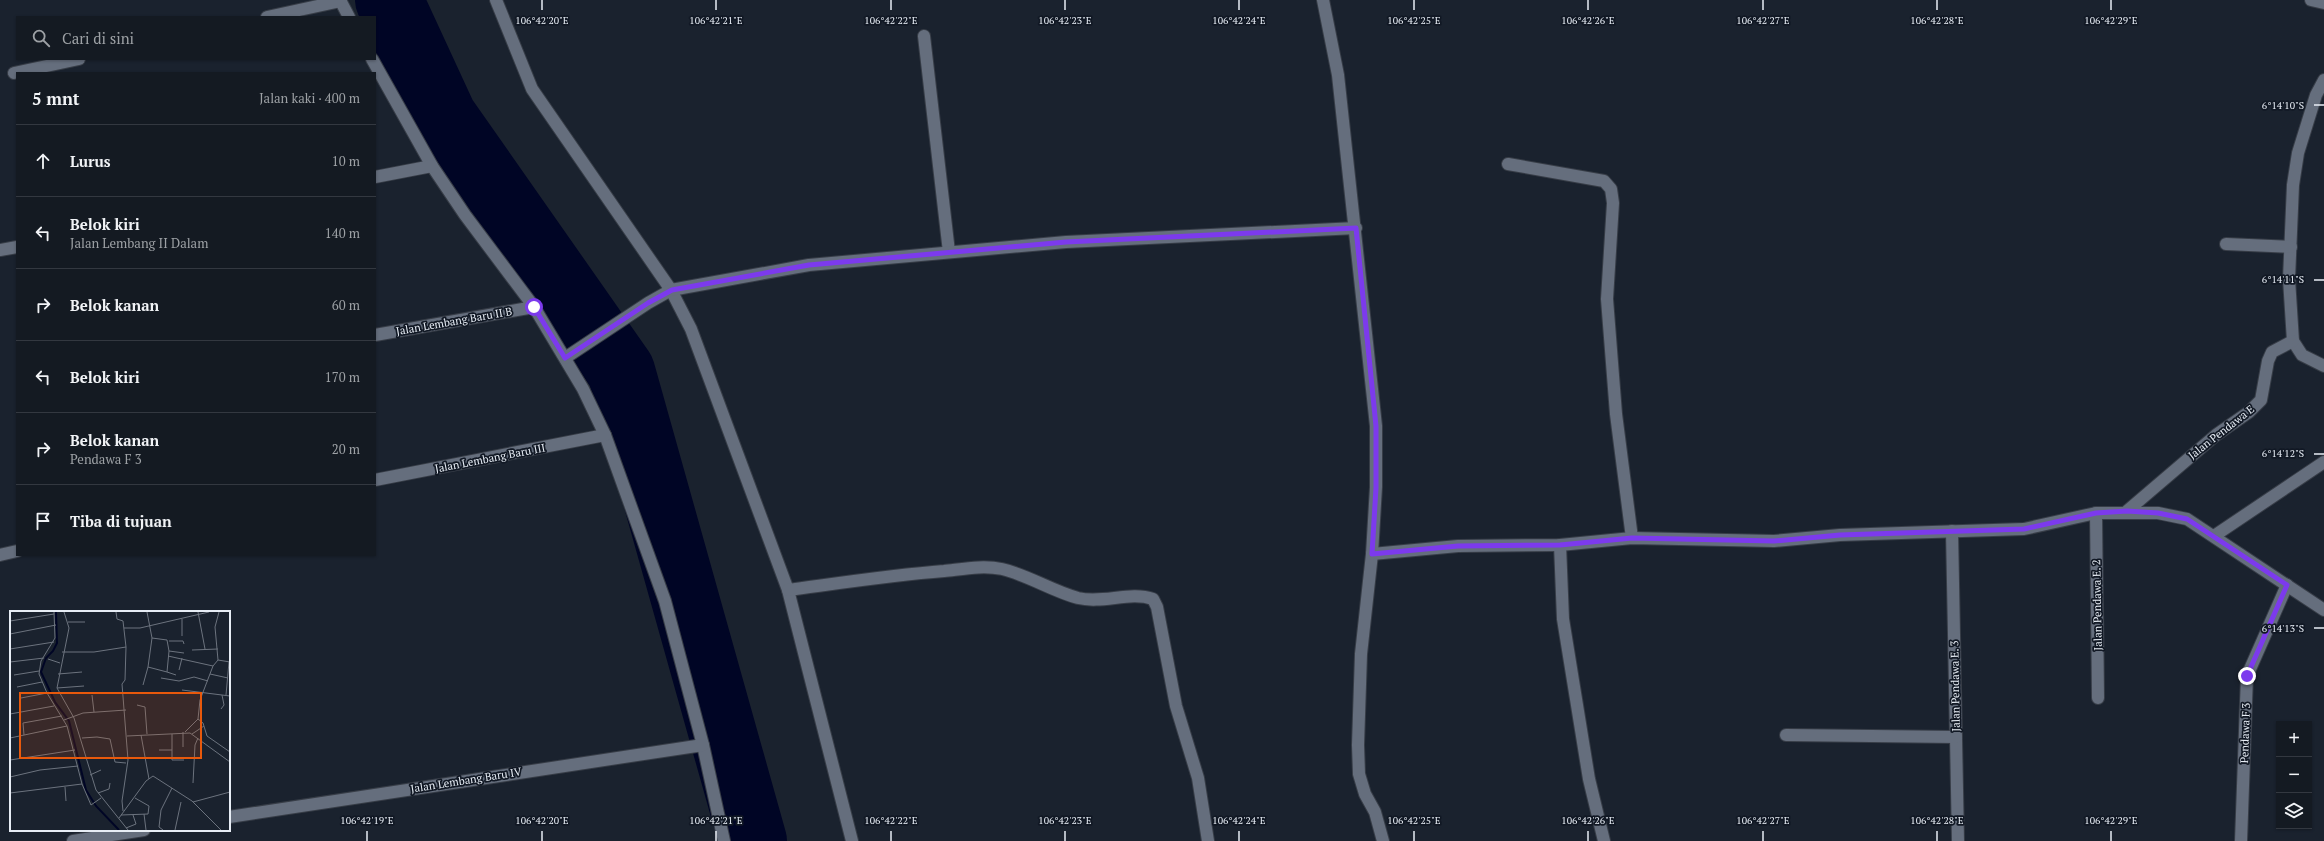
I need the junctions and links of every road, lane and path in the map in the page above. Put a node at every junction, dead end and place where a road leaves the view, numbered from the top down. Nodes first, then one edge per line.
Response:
1 (340, 0) edge
2 (496, 0) edge
3 (1323, 0) edge
4 (2311, 0) edge
5 (2324, 3) edge
6 (271, 16) edge
7 (349, 16) edge
8 (924, 36) dead end
9 (74, 60) edge
10 (373, 60) edge
11 (19, 72) edge
12 (2324, 80) edge
13 (1508, 164) dead end
14 (432, 166) junction
15 (376, 177) edge
16 (1356, 228) junction
17 (2226, 244) dead end
18 (2291, 246) junction
19 (16, 247) edge
20 (0, 250) edge
21 (949, 252) junction
22 (672, 290) junction
23 (534, 307) junction
24 (376, 335) edge
25 (2293, 341) junction
26 (565, 358) junction
27 (2324, 366) edge
28 (605, 435) junction
29 (2324, 462) edge
30 (376, 480) edge
31 (2127, 511) junction
32 (2096, 513) junction
33 (1952, 531) junction
34 (2214, 536) junction
35 (1632, 538) junction
36 (1560, 545) junction
37 (16, 551) edge
38 (0, 554) edge
39 (1372, 554) junction
40 (2287, 585) junction
41 (788, 590) junction
42 (2324, 610) edge
43 (2098, 698) dead end
44 (1786, 735) dead end
45 (1956, 736) junction
46 (703, 745) junction
47 (230, 817) edge
48 (138, 831) edge
49 (73, 841) edge
50 (724, 841) edge
51 (852, 841) edge
52 (1208, 841) edge
53 (1383, 841) edge
54 (1604, 841) edge
55 (1958, 841) edge
56 (2241, 841) edge

1 - 6 street
1 - 7 street
2 - 22 street
3 - 16 street
4 - 5 street
8 - 21 street
9 - 11 street
10 - 14 street
12 - 18 street
13 - 35 street
14 - 15 street
14 - 23 street
16 - 21 street
16 - 39 street
17 - 18 street
18 - 25 street
19 - 20 street
21 - 22 street
22 - 26 street
22 - 41 street
23 - 24 street, Jalan Lembang Baru II B
23 - 26 street
25 - 27 street
25 - 31 street, Jalan Pendawa E
26 - 28 street
28 - 30 street, Jalan Lembang Baru III
28 - 46 street
29 - 34 street
31 - 32 street
31 - 34 street
32 - 33 street
32 - 43 street, Jalan Pendawa E. 2
33 - 35 street
33 - 45 street, Jalan Pendawa E. 3
34 - 40 street
35 - 36 street
36 - 39 street
36 - 54 street
37 - 38 street
39 - 53 street
40 - 42 street
40 - 56 street, Pendawa F 3
41 - 51 street
41 - 52 street
44 - 45 street
45 - 55 street, Jalan Pendawa E. 3
46 - 47 street, Jalan Lembang Baru IV
46 - 50 street
48 - 49 street

